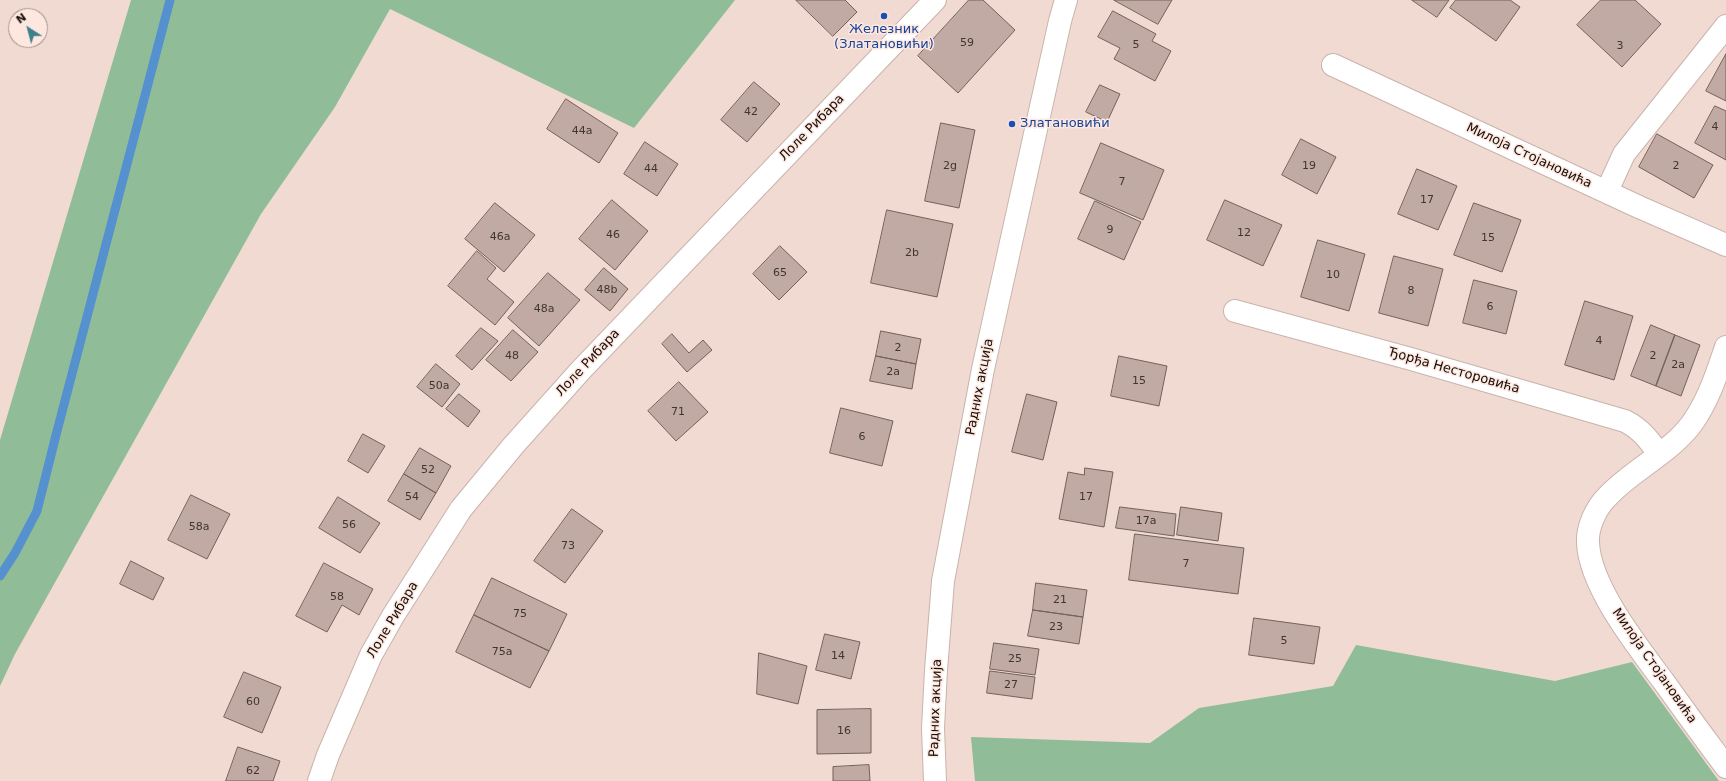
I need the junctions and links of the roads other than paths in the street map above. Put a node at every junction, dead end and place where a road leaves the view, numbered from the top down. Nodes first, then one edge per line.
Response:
1 (935, 0) edge
2 (1053, 0) edge
3 (1066, 0) edge
4 (1060, 21) junction
5 (1726, 26) edge
6 (1333, 65) dead end
7 (1607, 191) junction
8 (1726, 245) edge
9 (1235, 311) dead end
10 (1726, 347) edge
11 (1659, 454) junction
12 (1726, 767) edge
13 (319, 781) edge
14 (935, 781) edge

1 - 13 main road, Лоле Рибара
2 - 4 main road
3 - 4 main road, Радних акција
4 - 14 main road, Радних акција
5 - 7 main road
6 - 7 main road, Милоја Стојановића
7 - 8 main road, Милоја Стојановића
9 - 11 main road, Ђорђа Несторовића
10 - 11 main road, Милоја Стојановића
11 - 12 main road, Милоја Стојановића

